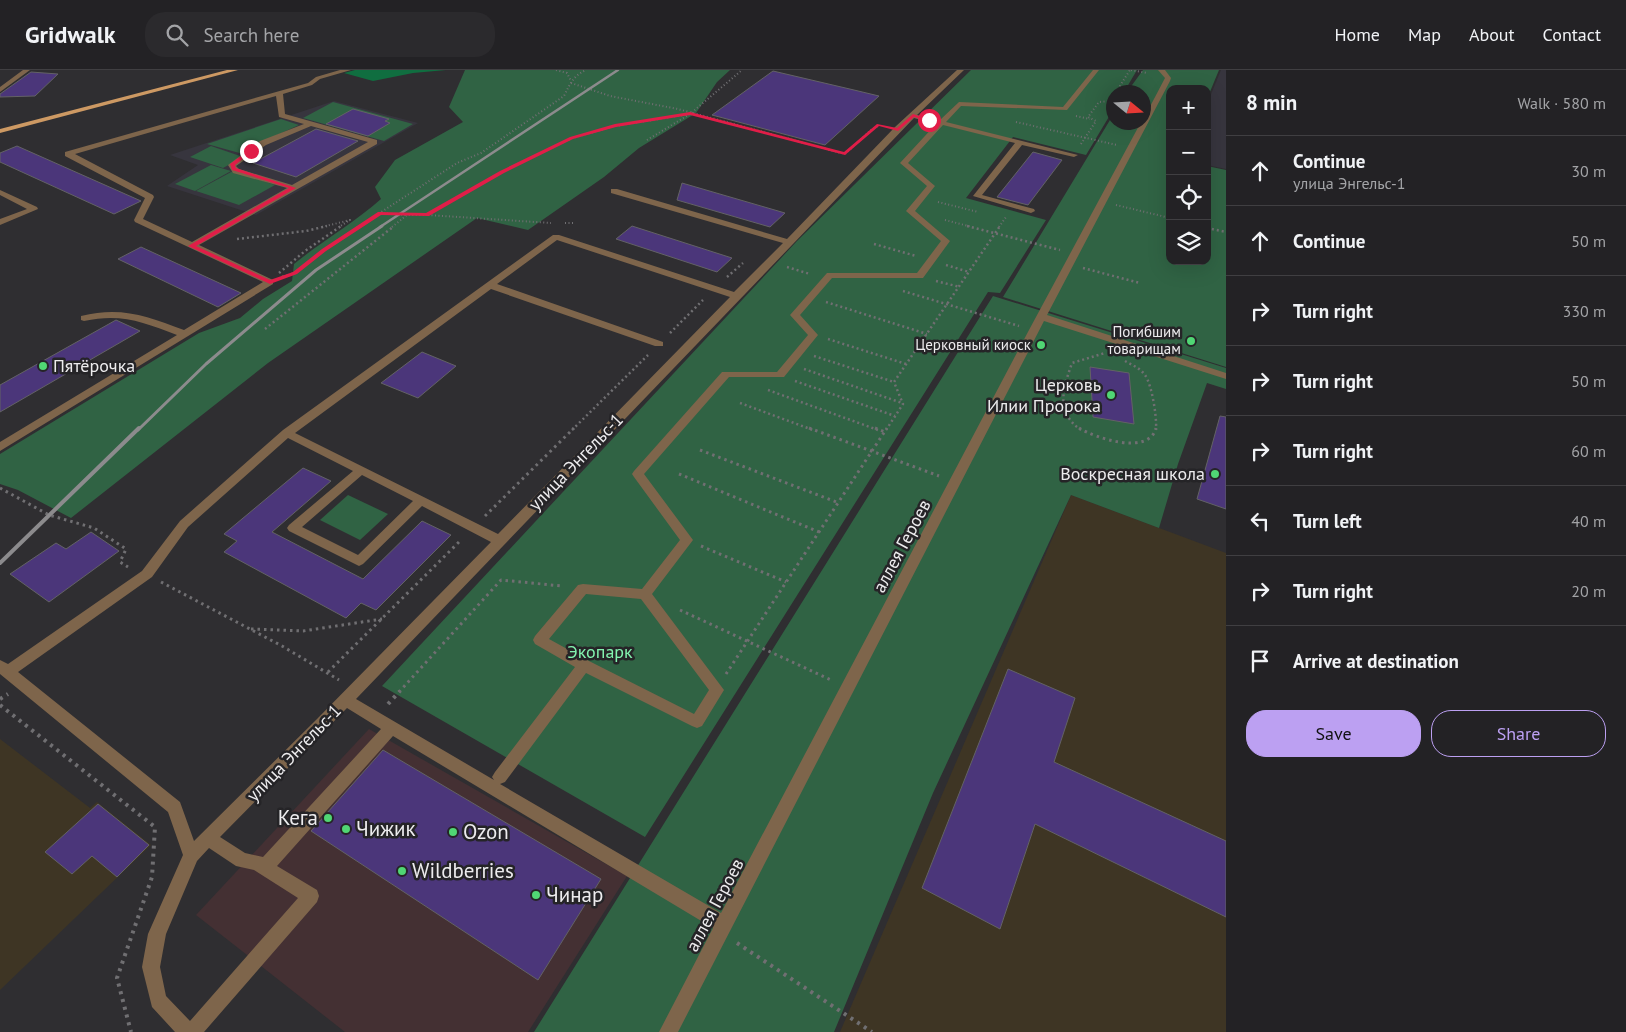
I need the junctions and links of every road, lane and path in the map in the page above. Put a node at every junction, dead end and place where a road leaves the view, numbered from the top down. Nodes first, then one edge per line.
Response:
1 (27, 70) edge
2 (235, 70) edge
3 (348, 70) edge
4 (556, 70) edge
5 (586, 70) edge
6 (742, 70) edge
7 (961, 70) edge
8 (1096, 70) edge
9 (1130, 70) edge
10 (1165, 74) edge
11 (571, 82) junction
12 (1120, 85) edge
13 (2, 88) edge
14 (279, 93) junction
15 (1106, 101) edge
16 (690, 114) junction
17 (913, 116) junction
18 (1013, 121) dead end
19 (941, 122) junction
20 (309, 124) junction
21 (0, 131) edge
22 (878, 132) dead end
23 (1084, 138) junction
24 (647, 140) dead end
25 (1020, 142) junction
26 (1132, 148) junction
27 (1074, 155) joint
28 (294, 188) junction
29 (614, 191) dead end
30 (0, 192) edge
31 (921, 197) junction
32 (1104, 202) junction
33 (1013, 206) junction
34 (910, 211) junction
35 (1031, 211) dead end
36 (380, 213) junction
37 (986, 214) dead end
38 (407, 215) junction
39 (427, 215) junction
40 (996, 217) dead end
41 (1166, 217) edge
42 (1005, 219) junction
43 (0, 222) edge
44 (574, 223) dead end
45 (1211, 229) edge
46 (1226, 232) edge
47 (995, 233) junction
48 (229, 240) dead end
49 (789, 242) junction
50 (191, 246) junction
51 (1072, 259) junction
52 (743, 263) dead end
53 (270, 282) junction
54 (1140, 283) dead end
55 (490, 285) junction
56 (714, 289) junction
57 (902, 291) dead end
58 (737, 296) junction
59 (826, 302) dead end
60 (948, 304) junction
61 (84, 318) dead end
62 (1042, 318) junction
63 (265, 329) dead end
64 (1034, 330) junction
65 (184, 334) junction
66 (813, 334) junction
67 (927, 334) junction
68 (659, 344) junction
69 (1111, 346) junction
70 (800, 352) junction
71 (789, 364) junction
72 (906, 364) junction
73 (780, 376) junction
74 (1226, 376) edge
75 (894, 382) junction
76 (764, 388) dead end
77 (740, 403) dead end
78 (903, 404) junction
79 (895, 416) junction
80 (885, 432) junction
81 (287, 433) junction
82 (0, 447) edge
83 (700, 450) dead end
84 (872, 452) junction
85 (361, 470) junction
86 (679, 474) dead end
87 (956, 482) junction
88 (0, 488) edge
89 (421, 500) junction
90 (839, 503) junction
91 (474, 527) junction
92 (819, 532) junction
93 (687, 540) junction
94 (500, 541) junction
95 (147, 574) junction
96 (786, 582) junction
97 (583, 589) junction
98 (645, 594) junction
99 (382, 618) junction
100 (249, 629) junction
101 (748, 641) junction
102 (584, 665) junction
103 (4, 669) edge
104 (328, 672) junction
105 (342, 683) dead end
106 (847, 688) junction
107 (716, 690) junction
108 (345, 700) junction
109 (0, 705) edge
110 (384, 708) dead end
111 (391, 728) junction
112 (500, 777) dead end
113 (209, 839) junction
114 (191, 855) junction
115 (264, 868) junction
116 (724, 925) junction
117 (741, 947) dead end
118 (131, 1032) edge
119 (188, 1032) edge
120 (192, 1032) edge
121 (668, 1032) edge
122 (872, 1032) edge

1 - 13 street
2 - 21 main road
3 - 14 street
4 - 11 path
5 - 11 path
6 - 16 path
7 - 17 street, улица Энгельс-1
8 - 19 street
9 - 12 path
10 - 26 street, аллея Героев
11 - 16 path
11 - 36 path
14 - 20 street
14 - 50 street
15 - 23 path
16 - 22 path
16 - 24 path
16 - 39 path
17 - 19 street
17 - 49 street, улица Энгельс-1
18 - 23 path
19 - 25 street
19 - 31 street
20 - 28 street
20 - 28 street
23 - 26 path
23 - 27 path
25 - 27 street
25 - 33 street
26 - 32 street, аллея Героев
28 - 50 street
29 - 49 street
30 - 43 street
31 - 34 street
31 - 37 path
32 - 41 path
32 - 51 street, аллея Героев
33 - 35 street
33 - 42 path
34 - 47 path
34 - 66 street
36 - 38 path
36 - 53 path
38 - 39 path
38 - 63 path
39 - 44 path
40 - 42 path
42 - 47 path
45 - 46 path
47 - 51 path
47 - 60 path
48 - 53 path
49 - 58 street, улица Энгельс-1
50 - 53 street
51 - 54 path
51 - 62 street, аллея Героев
52 - 56 path
53 - 65 street
55 - 56 street
55 - 68 street
55 - 81 street
56 - 58 street
56 - 68 path
57 - 60 path
58 - 94 street, улица Энгельс-1
59 - 67 path
60 - 64 path
60 - 67 path
61 - 65 street
62 - 64 street, аллея Героев
62 - 69 street
64 - 87 street, аллея Героев
65 - 82 street
66 - 70 street
66 - 72 path
67 - 72 path
68 - 91 path
69 - 69 path
69 - 74 street
70 - 71 street
70 - 75 path
71 - 73 street
71 - 78 path
72 - 75 path
73 - 79 path
73 - 93 street
75 - 78 path
76 - 80 path
77 - 84 path
78 - 79 path
79 - 80 path
80 - 84 path
81 - 85 street
81 - 95 street
83 - 90 path
84 - 87 path
84 - 90 path
85 - 89 street
85 - 89 street
86 - 92 path
87 - 106 street, аллея Героев
88 - 95 path
89 - 91 street
90 - 92 path
91 - 94 street
91 - 99 path
92 - 96 path
93 - 96 path
93 - 98 street
94 - 108 street, улица Энгельс-1
95 - 100 path
95 - 103 street
96 - 101 path
97 - 98 street
97 - 102 street
97 - 110 path
98 - 101 path
98 - 107 street
99 - 100 path
99 - 104 path
100 - 104 path
101 - 106 path
101 - 107 path
102 - 107 street
102 - 112 street
103 - 114 street
104 - 105 path
106 - 116 street, аллея Героев
108 - 111 street
108 - 113 street, улица Энгельс-1
109 - 118 path
111 - 115 street
111 - 116 street
113 - 114 street, улица Энгельс-1
113 - 115 street
114 - 119 street, улица Энгельс-1
115 - 120 street
116 - 121 street, аллея Героев
117 - 122 path

